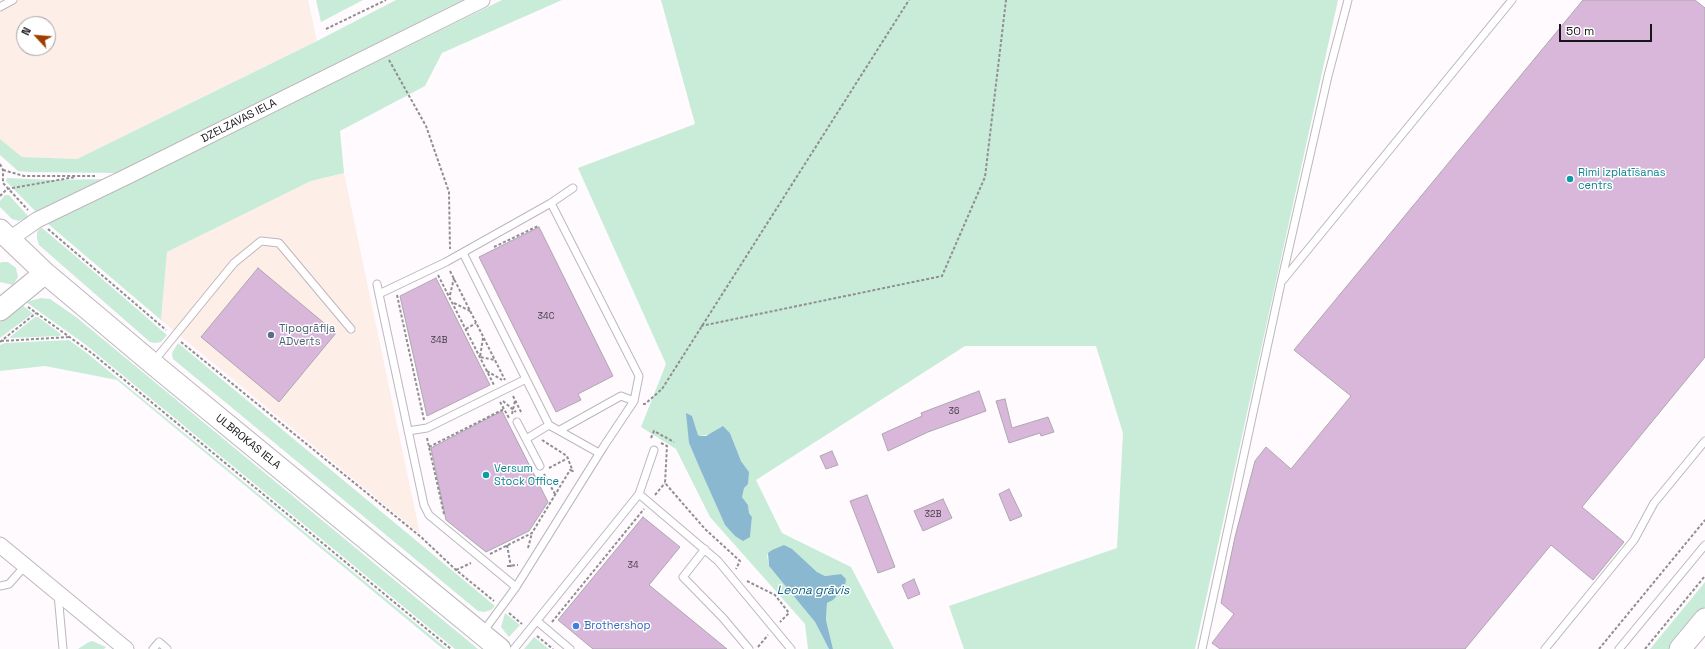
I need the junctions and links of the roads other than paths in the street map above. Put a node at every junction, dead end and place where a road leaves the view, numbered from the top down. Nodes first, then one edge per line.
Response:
1 (13, 0) edge
2 (482, 0) edge
3 (1348, 0) edge
4 (1512, 0) edge
5 (0, 7) edge
6 (573, 188) dead end
7 (551, 203) junction
8 (3, 239) edge
9 (463, 253) junction
10 (45, 272) junction
11 (1281, 283) junction
12 (377, 284) dead end
13 (379, 294) junction
14 (0, 310) edge
15 (351, 329) dead end
16 (152, 363) junction
17 (526, 379) junction
18 (634, 402) junction
19 (514, 421) road end
20 (549, 425) junction
21 (560, 430) junction
22 (408, 431) junction
23 (526, 439) junction
24 (1705, 441) edge
25 (654, 450) road end
26 (599, 453) junction
27 (540, 466) dead end
28 (639, 494) junction
29 (0, 545) edge
30 (1705, 545) edge
31 (705, 549) junction
32 (25, 566) junction
33 (0, 586) edge
34 (516, 587) junction
35 (57, 591) junction
36 (1705, 619) edge
37 (536, 621) junction
38 (482, 634) junction
39 (64, 649) edge
40 (126, 649) edge
41 (152, 649) edge
42 (167, 649) edge
43 (500, 649) edge
44 (514, 649) edge
45 (570, 649) edge
46 (749, 649) edge
47 (791, 649) edge
48 (1202, 649) edge
49 (1545, 649) edge
50 (1619, 649) edge
51 (1680, 649) edge

1 - 5 lane
2 - 8 street, DZELZAVAS IELA
3 - 11 lane
4 - 11 lane
6 - 7 lane
7 - 9 lane
7 - 18 lane
8 - 10 main road, ULBROKAS IELA
9 - 13 lane
9 - 17 lane
10 - 14 main road
10 - 16 main road, ULBROKAS IELA
11 - 48 lane
12 - 13 lane
13 - 22 lane
15 - 16 lane
16 - 38 main road, ULBROKAS IELA
17 - 20 lane
17 - 22 lane
18 - 21 lane
18 - 26 lane
19 - 23 lane
20 - 21 lane
20 - 23 lane
21 - 26 lane
22 - 34 lane
23 - 27 lane
24 - 49 lane
25 - 28 lane
26 - 34 lane
28 - 31 lane
28 - 37 lane
29 - 32 street
30 - 50 lane
31 - 46 lane
31 - 47 lane
32 - 33 lane
32 - 35 street
34 - 38 lane
35 - 39 lane
35 - 40 street
36 - 51 main road
37 - 44 lane
37 - 45 lane
38 - 43 main road, ULBROKAS IELA
41 - 42 lane

